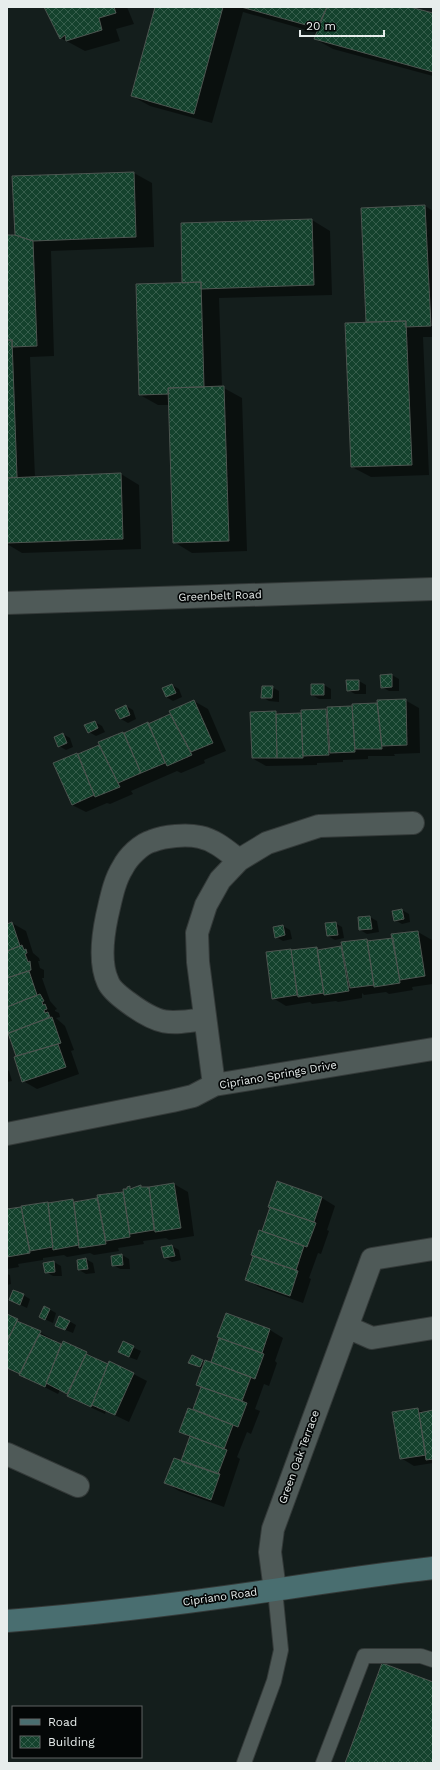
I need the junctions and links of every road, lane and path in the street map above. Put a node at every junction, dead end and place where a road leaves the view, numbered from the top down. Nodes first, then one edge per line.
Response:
1 (433, 589) edge
2 (7, 603) edge
3 (413, 824) dead end
4 (239, 860) junction
5 (205, 1019) junction
6 (433, 1049) edge
7 (214, 1086) junction
8 (7, 1134) edge
9 (433, 1249) edge
10 (347, 1327) junction
11 (433, 1328) edge
12 (7, 1454) edge
13 (78, 1486) dead end
14 (433, 1568) edge
15 (275, 1590) junction
16 (7, 1621) edge
17 (433, 1660) edge
18 (244, 1763) edge
19 (323, 1763) edge

1 - 2 street, Greenbelt Road
3 - 4 street
4 - 5 street
4 - 5 street
5 - 7 street
6 - 7 street, Cipriano Springs Drive
7 - 8 street, Cipriano Springs Drive
9 - 10 street, Green Oak Terrace
10 - 11 street
10 - 15 street, Green Oak Terrace
12 - 13 street
14 - 15 street, Cipriano Road
15 - 16 street, Cipriano Road
15 - 18 lane
17 - 19 lane

